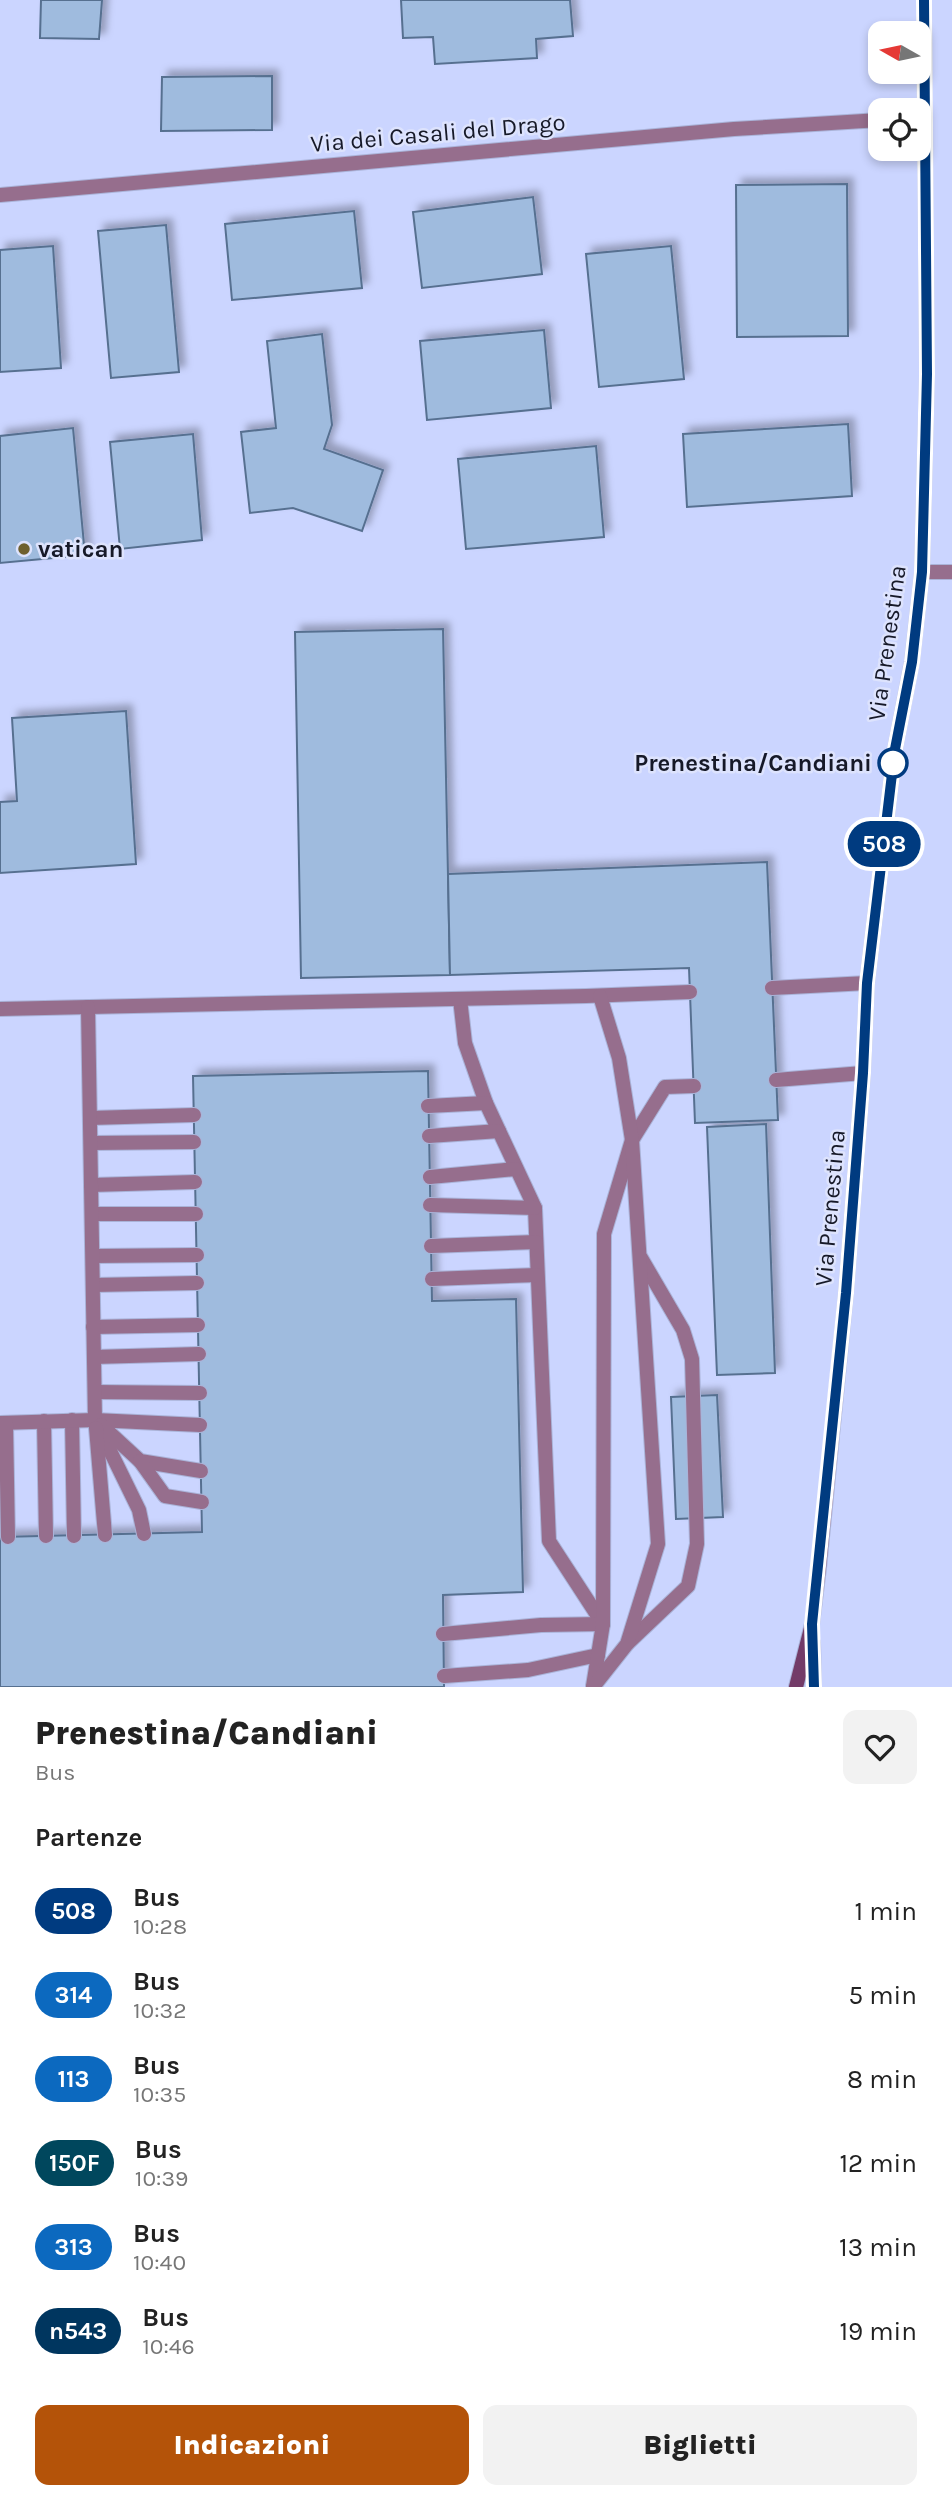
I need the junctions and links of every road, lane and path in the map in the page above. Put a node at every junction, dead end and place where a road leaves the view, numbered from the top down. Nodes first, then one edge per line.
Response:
1 (924, 0) edge
2 (922, 98) edge
3 (868, 121) edge
4 (923, 161) edge
5 (0, 195) edge
6 (922, 572) junction
7 (952, 572) edge
8 (867, 983) junction
9 (772, 988) dead end
10 (690, 992) dead end
11 (600, 996) junction
12 (460, 999) junction
13 (88, 1007) junction
14 (0, 1009) edge
15 (863, 1073) junction
16 (776, 1080) dead end
17 (694, 1086) dead end
18 (486, 1103) junction
19 (428, 1106) dead end
20 (194, 1115) dead end
21 (90, 1118) junction
22 (499, 1131) junction
23 (429, 1136) dead end
24 (632, 1140) junction
25 (194, 1142) dead end
26 (91, 1143) junction
27 (516, 1169) junction
28 (430, 1177) dead end
29 (195, 1182) dead end
30 (91, 1185) junction
31 (430, 1205) dead end
32 (534, 1208) junction
33 (92, 1214) junction
34 (196, 1214) dead end
35 (536, 1242) junction
36 (431, 1246) dead end
37 (197, 1255) dead end
38 (93, 1256) junction
39 (640, 1256) junction
40 (537, 1275) junction
41 (432, 1279) dead end
42 (197, 1283) dead end
43 (93, 1285) junction
44 (198, 1325) dead end
45 (93, 1327) junction
46 (199, 1354) dead end
47 (94, 1357) junction
48 (95, 1392) junction
49 (200, 1394) dead end
50 (95, 1419) junction
51 (72, 1420) junction
52 (44, 1421) junction
53 (3, 1423) edge
54 (200, 1425) dead end
55 (139, 1461) junction
56 (201, 1471) dead end
57 (202, 1502) dead end
58 (144, 1534) dead end
59 (105, 1535) dead end
60 (46, 1536) dead end
61 (74, 1536) dead end
62 (8, 1537) dead end
63 (603, 1624) junction
64 (812, 1624) junction
65 (443, 1634) dead end
66 (627, 1644) junction
67 (598, 1655) junction
68 (444, 1676) dead end
69 (593, 1687) edge
70 (796, 1687) edge
71 (814, 1687) edge

1 - 2 street, Via Prenestina
3 - 5 street, Via dei Casali del Drago
4 - 6 street, Via Prenestina
6 - 7 street
6 - 8 street, Via Prenestina
8 - 9 street
8 - 15 street, Via Prenestina
10 - 11 street
11 - 12 street
11 - 24 street
12 - 13 street
12 - 18 street
13 - 14 street
13 - 21 street
15 - 16 street
15 - 64 street, Via Prenestina
17 - 24 street
18 - 19 street
18 - 22 street
20 - 21 street
21 - 26 street
22 - 23 street
22 - 27 street
24 - 39 street
24 - 63 street
25 - 26 street
26 - 30 street
27 - 28 street
27 - 32 street
29 - 30 street
30 - 33 street
31 - 32 street
32 - 35 street
33 - 34 street
33 - 38 street
35 - 36 street
35 - 40 street
37 - 38 street
38 - 43 street
39 - 66 street
39 - 66 street
40 - 41 street
40 - 63 street
42 - 43 street
43 - 45 street
44 - 45 street
45 - 47 street
46 - 47 street
47 - 48 street
48 - 49 street
48 - 50 street
50 - 51 street
50 - 54 street
50 - 55 street
50 - 58 street
50 - 59 street
51 - 52 street
51 - 61 street
52 - 53 street
52 - 60 street
53 - 62 street
55 - 56 street
55 - 57 street
63 - 65 street
63 - 67 street
64 - 70 street, Via Prenestina
64 - 71 street, Via Prenestina
66 - 69 street
67 - 68 street
67 - 69 street

